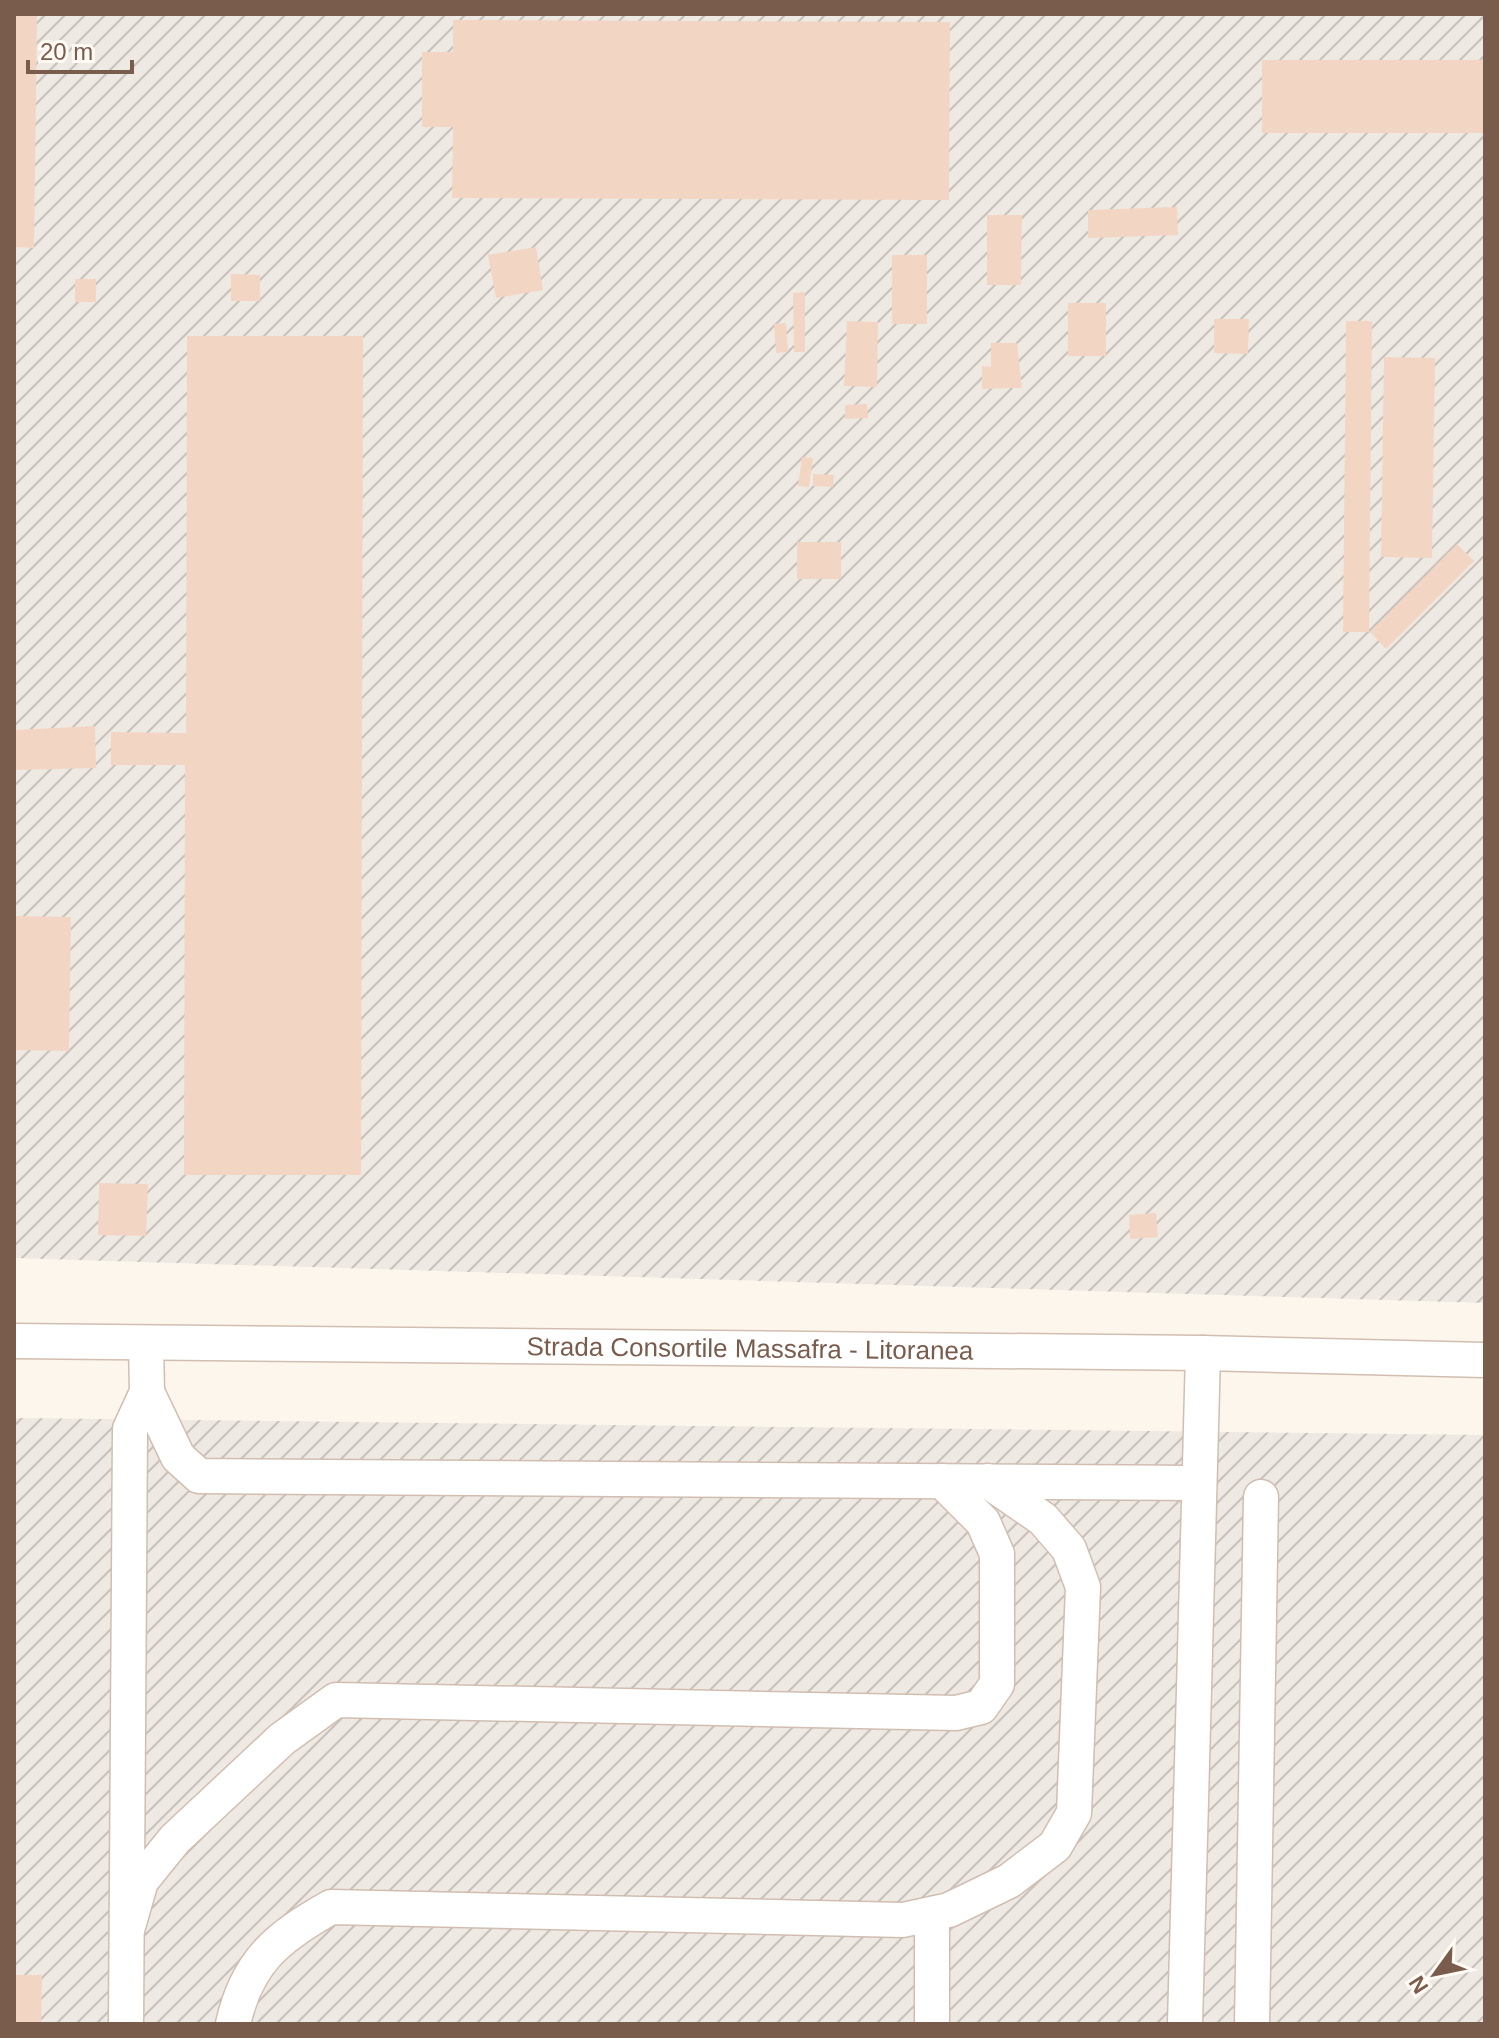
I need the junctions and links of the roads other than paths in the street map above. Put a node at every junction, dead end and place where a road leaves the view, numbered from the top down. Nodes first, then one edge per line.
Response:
1 (14, 1341) edge
2 (146, 1343) junction
3 (1203, 1353) junction
4 (1485, 1360) edge
5 (147, 1392) junction
6 (942, 1481) junction
7 (988, 1481) junction
8 (1199, 1483) junction
9 (1261, 1497) dead end
10 (932, 1914) junction
11 (127, 1930) junction
12 (126, 2024) edge
13 (233, 2024) edge
14 (932, 2024) edge
15 (1185, 2024) edge
16 (1252, 2024) edge

1 - 2 street, Strada Consortile Massafra - Litoranea
2 - 3 street, Strada Consortile Massafra - Litoranea
2 - 5 street
3 - 4 street, Strada Consortile Massafra - Litoranea
3 - 8 street
5 - 6 street
5 - 11 street
6 - 7 street
6 - 11 street
7 - 8 street
7 - 10 street
8 - 15 street
9 - 16 street
10 - 13 street
10 - 14 street
11 - 12 street

